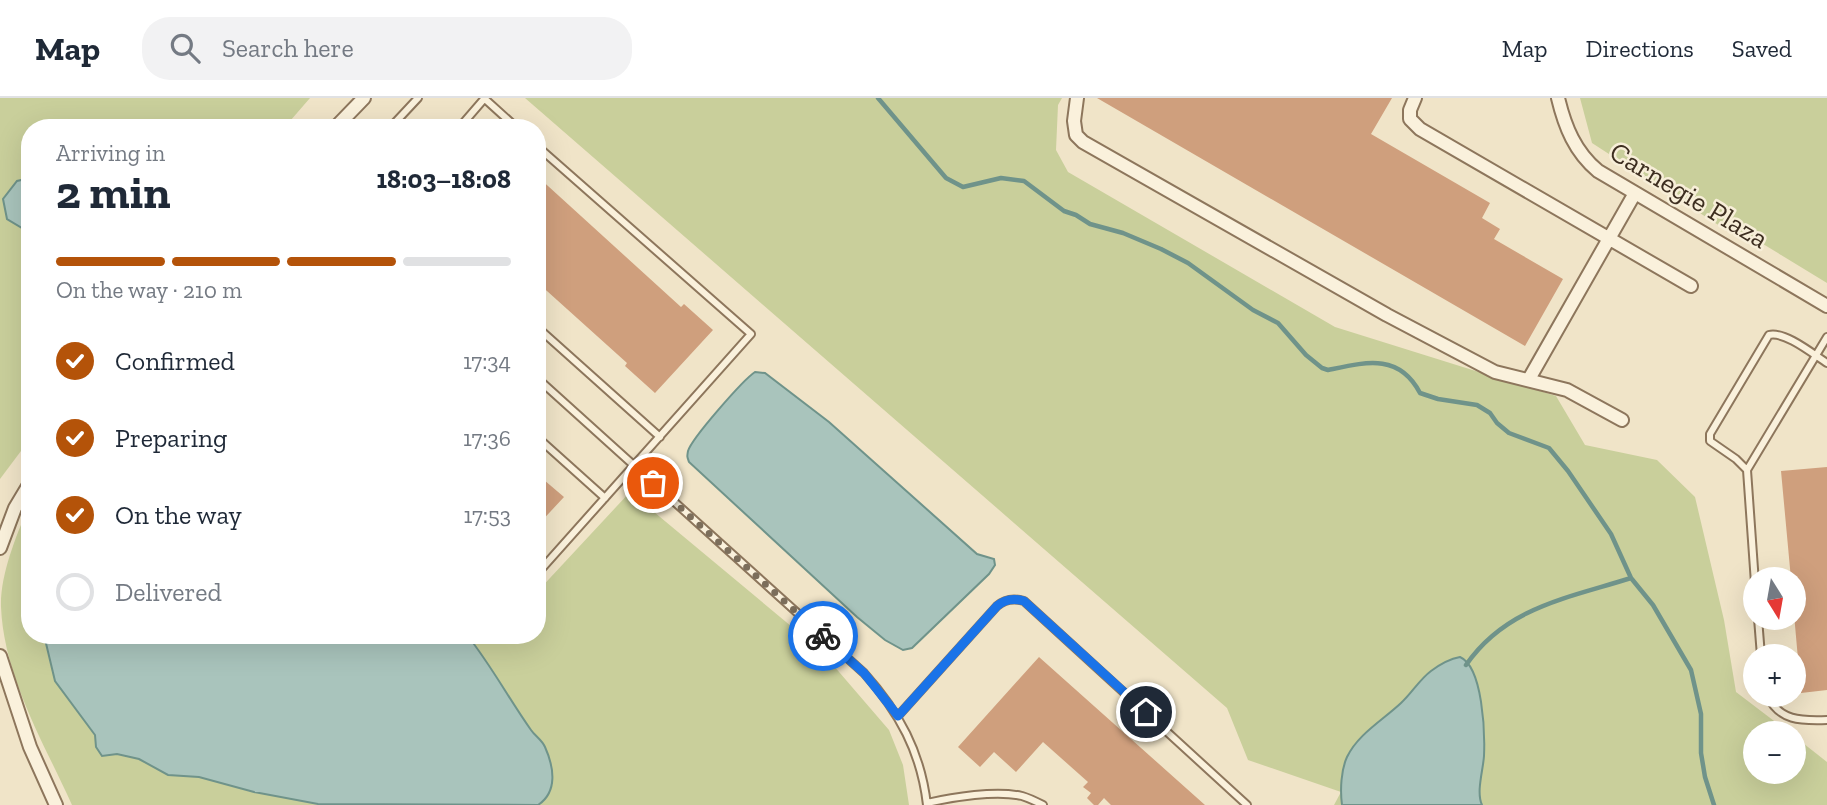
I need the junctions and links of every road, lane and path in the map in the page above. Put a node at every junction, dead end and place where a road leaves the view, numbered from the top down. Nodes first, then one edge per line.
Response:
1 (364, 98) edge
2 (418, 98) edge
3 (1077, 98) edge
4 (1415, 98) edge
5 (1558, 98) edge
6 (484, 99) edge
7 (344, 119) edge
8 (398, 119) edge
9 (467, 119) edge
10 (507, 119) edge
11 (546, 154) edge
12 (1635, 193) junction
13 (1609, 239) junction
14 (1691, 286) dead end
15 (1827, 306) edge
16 (546, 335) edge
17 (1827, 337) edge
18 (1815, 356) junction
19 (1827, 363) edge
20 (1529, 379) junction
21 (546, 387) edge
22 (1622, 420) dead end
23 (660, 437) junction
24 (546, 445) edge
25 (634, 466) junction
26 (1747, 470) junction
27 (21, 498) edge
28 (605, 498) junction
29 (0, 548) edge
30 (546, 564) edge
31 (1754, 567) edge
32 (0, 656) edge
33 (1776, 707) edge
34 (898, 716) junction
35 (1827, 720) edge
36 (1027, 798) junction
37 (927, 804) edge
38 (56, 805) edge
39 (1021, 805) edge
40 (1043, 805) edge
41 (1247, 805) edge

1 - 7 street
2 - 8 lane
3 - 20 street
4 - 13 street
5 - 12 street, Carnegie Plaza
6 - 9 lane
6 - 10 lane
11 - 23 lane
12 - 13 street
12 - 15 street, Carnegie Plaza
13 - 14 street
13 - 20 street
16 - 23 lane
17 - 18 lane
18 - 19 lane
18 - 26 lane
18 - 26 lane
20 - 22 street
21 - 25 lane
23 - 25 lane
24 - 28 lane
25 - 28 lane
25 - 34 lane
26 - 31 lane
27 - 29 street
28 - 30 lane
32 - 38 street
33 - 35 lane
34 - 37 lane
34 - 41 lane
36 - 37 lane
36 - 39 lane
36 - 40 lane

